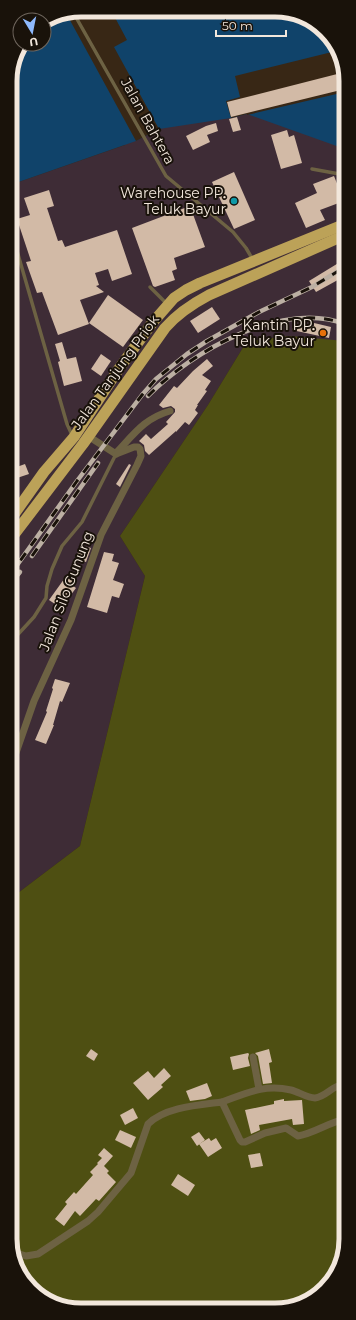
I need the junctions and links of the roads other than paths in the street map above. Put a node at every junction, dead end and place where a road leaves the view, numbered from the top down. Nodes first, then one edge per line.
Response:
1 (76, 17) edge
2 (312, 169) dead end
3 (339, 174) edge
4 (339, 226) edge
5 (339, 238) edge
6 (17, 251) edge
7 (254, 261) junction
8 (150, 287) dead end
9 (167, 305) junction
10 (170, 411) dead end
11 (82, 439) junction
12 (116, 454) junction
13 (17, 510) edge
14 (17, 530) edge
15 (17, 635) edge
16 (17, 750) edge
17 (253, 1057) dead end
18 (339, 1086) edge
19 (259, 1089) junction
20 (222, 1102) junction
21 (339, 1120) edge
22 (19, 1254) edge

1 - 7 lane, Jalan Bahtera
2 - 3 lane
4 - 7 highway, Jalan Tanjung Priok
5 - 11 highway, Jalan Tanjung Priok
6 - 11 lane
7 - 9 highway, Jalan Tanjung Priok
8 - 9 lane
9 - 11 highway, Jalan Tanjung Priok
10 - 12 street
11 - 12 street
11 - 13 highway, Jalan Tanjung Priok
11 - 14 highway, Jalan Tanjung Priok
12 - 15 lane
12 - 16 street, Jalan Silo Gunung
17 - 19 street
18 - 19 street
19 - 20 street
20 - 21 street
20 - 22 street

